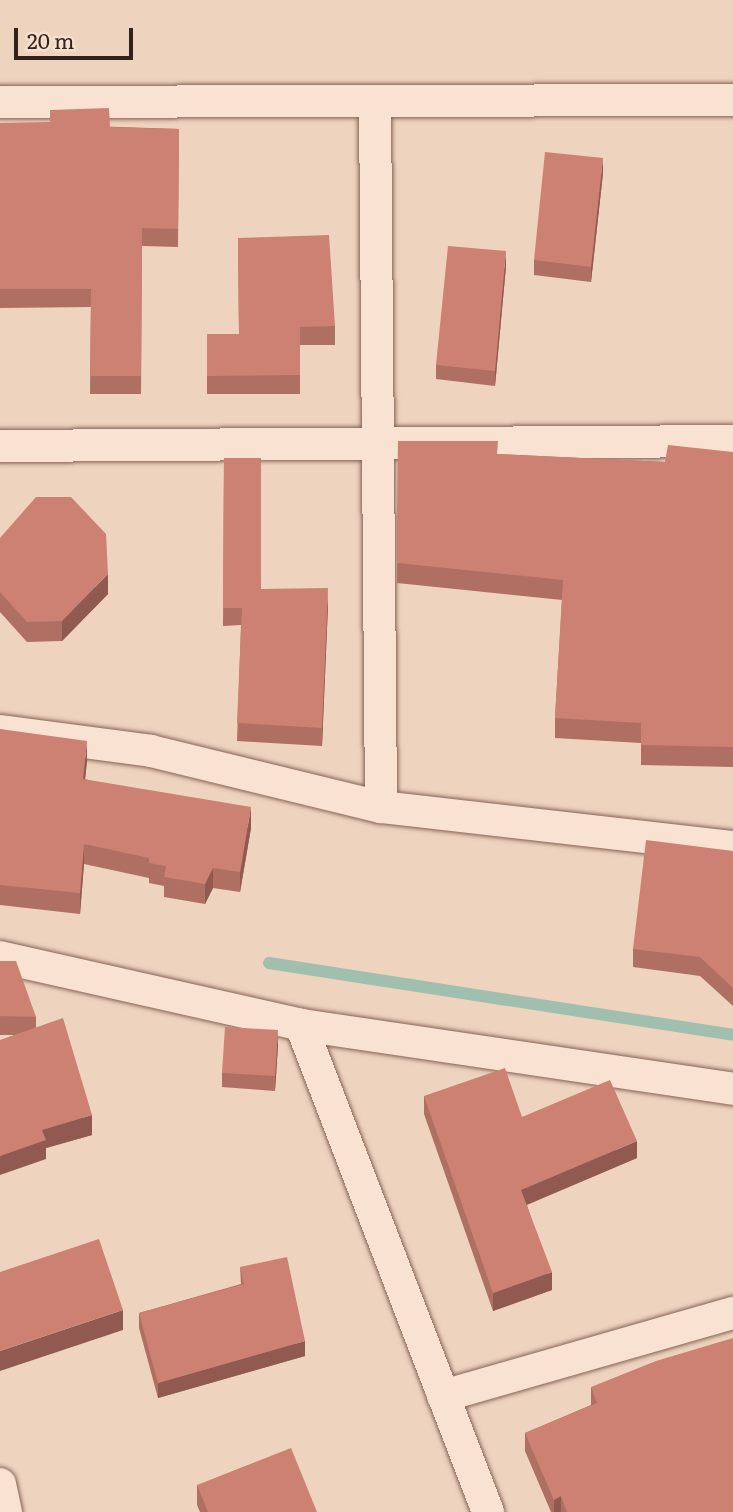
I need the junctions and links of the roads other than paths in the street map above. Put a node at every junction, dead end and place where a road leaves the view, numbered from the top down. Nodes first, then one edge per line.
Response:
1 (733, 100) edge
2 (0, 102) edge
3 (375, 103) junction
4 (733, 441) edge
5 (379, 445) junction
6 (0, 446) edge
7 (0, 731) edge
8 (381, 807) junction
9 (733, 847) edge
10 (0, 957) edge
11 (301, 1025) junction
12 (733, 1089) edge
13 (733, 1312) edge
14 (443, 1395) junction
15 (0, 1485) edge
16 (6, 1512) edge
17 (488, 1512) edge

1 - 3 street
2 - 3 street
3 - 5 street
4 - 5 street
5 - 6 street
5 - 8 street
7 - 8 street
8 - 9 street
10 - 11 street
11 - 12 street
11 - 14 street
13 - 14 street
14 - 17 street
15 - 16 street

